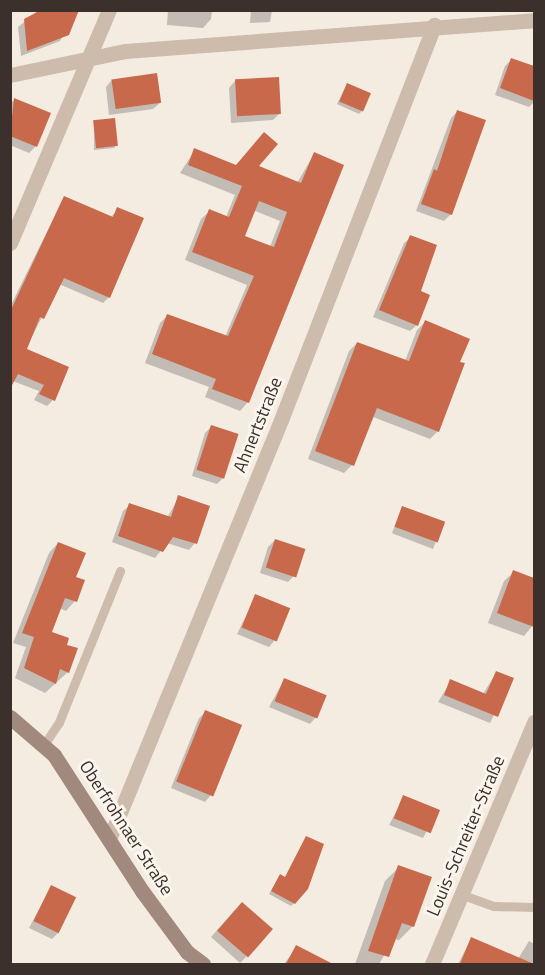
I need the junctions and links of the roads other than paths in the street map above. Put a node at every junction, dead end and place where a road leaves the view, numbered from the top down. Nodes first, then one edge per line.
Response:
1 (109, 10) edge
2 (534, 20) edge
3 (434, 25) junction
4 (91, 60) junction
5 (10, 75) edge
6 (10, 243) edge
7 (120, 571) dead end
8 (10, 717) edge
9 (534, 722) edge
10 (44, 746) junction
11 (110, 837) junction
12 (463, 895) junction
13 (534, 908) edge
14 (203, 964) edge
15 (432, 964) edge

1 - 4 street
2 - 3 street
3 - 4 street
3 - 11 street, Ahnertstraße
4 - 5 street
4 - 6 street
7 - 10 lane
8 - 10 main road, Oberfrohnaer Straße
9 - 12 street, Louis-Schreiter-Straße
10 - 11 main road, Oberfrohnaer Straße
11 - 14 main road, Oberfrohnaer Straße
12 - 13 lane
12 - 15 street, Louis-Schreiter-Straße

